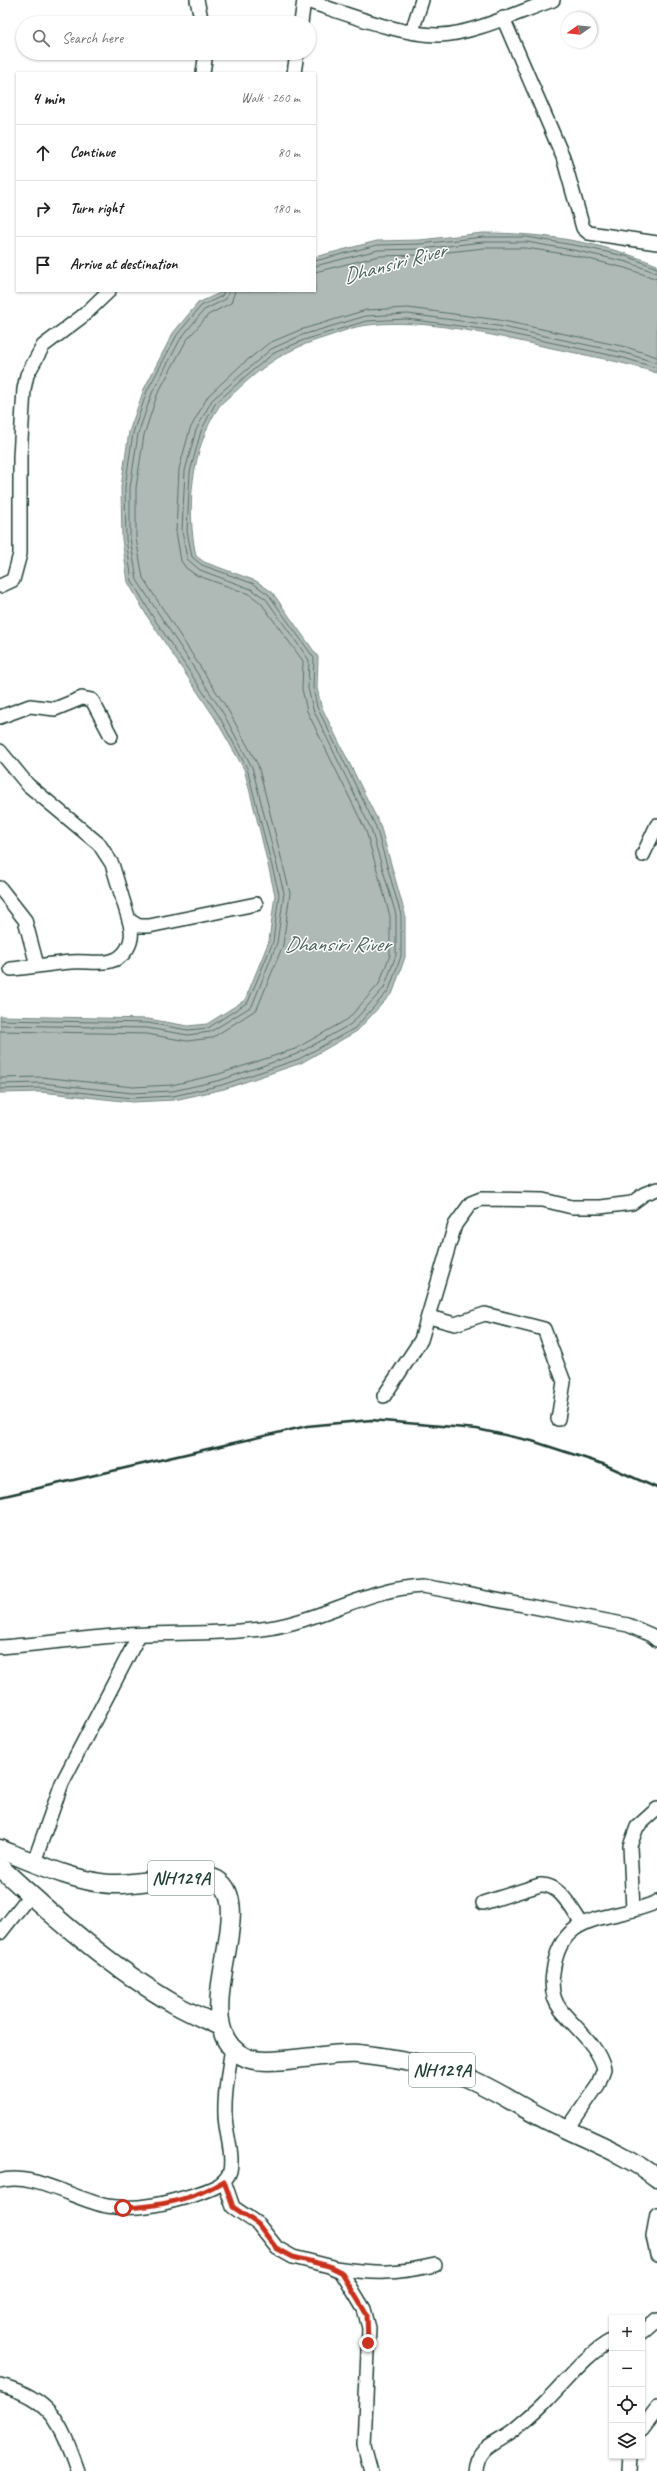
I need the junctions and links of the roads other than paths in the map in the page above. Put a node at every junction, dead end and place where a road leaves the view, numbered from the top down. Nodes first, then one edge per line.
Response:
1 (197, 0) edge
2 (304, 0) edge
3 (422, 0) edge
4 (554, 0) edge
5 (200, 16) edge
6 (302, 16) edge
7 (502, 18) junction
8 (412, 31) junction
9 (205, 60) edge
10 (296, 60) edge
11 (203, 72) edge
12 (294, 72) edge
13 (657, 243) edge
14 (108, 292) edge
15 (0, 586) edge
16 (0, 717) edge
17 (111, 736) dead end
18 (0, 751) edge
19 (657, 825) edge
20 (643, 855) dead end
21 (0, 888) edge
22 (256, 904) dead end
23 (129, 920) junction
24 (37, 965) junction
25 (11, 969) dead end
26 (657, 1189) edge
27 (429, 1317) junction
28 (384, 1396) dead end
29 (558, 1419) dead end
30 (139, 1635) junction
31 (657, 1640) edge
32 (0, 1647) edge
33 (657, 1809) edge
34 (0, 1850) edge
35 (34, 1862) junction
36 (0, 1867) edge
37 (30, 1895) junction
38 (657, 1902) edge
39 (483, 1903) dead end
40 (633, 1910) junction
41 (582, 1924) junction
42 (0, 1933) edge
43 (220, 2026) junction
44 (232, 2048) junction
45 (567, 2130) junction
46 (657, 2178) edge
47 (0, 2181) edge
48 (224, 2181) junction
49 (657, 2214) edge
50 (657, 2255) edge
51 (435, 2265) dead end
52 (335, 2268) junction
53 (657, 2320) edge
54 (645, 2330) edge
55 (609, 2342) edge
56 (0, 2385) edge
57 (657, 2408) edge
58 (645, 2424) edge
59 (630, 2459) edge
60 (78, 2471) edge
61 (371, 2471) edge
62 (475, 2471) edge
63 (629, 2471) edge

1 - 5 street
2 - 6 street
2 - 8 street
3 - 8 street
4 - 7 street
7 - 8 street
7 - 13 street
9 - 11 street
10 - 12 street
14 - 15 street
16 - 17 street
18 - 23 street
19 - 20 street
21 - 24 street
22 - 23 street
23 - 24 street
24 - 25 street
26 - 27 street
27 - 28 street
27 - 29 street
30 - 31 street
30 - 32 street
30 - 35 street
33 - 40 street
34 - 35 highway, NH129A
35 - 43 highway, NH129A
36 - 37 highway
37 - 42 street
37 - 43 highway
38 - 40 street
39 - 41 street
40 - 41 street
41 - 45 street
43 - 44 highway, NH129A
44 - 45 highway, NH129A
44 - 48 street
45 - 46 highway, NH129A
47 - 48 street
48 - 52 street
49 - 50 street
51 - 52 street
52 - 61 street
53 - 54 street
55 - 62 street
56 - 60 street
57 - 58 street
59 - 63 street

